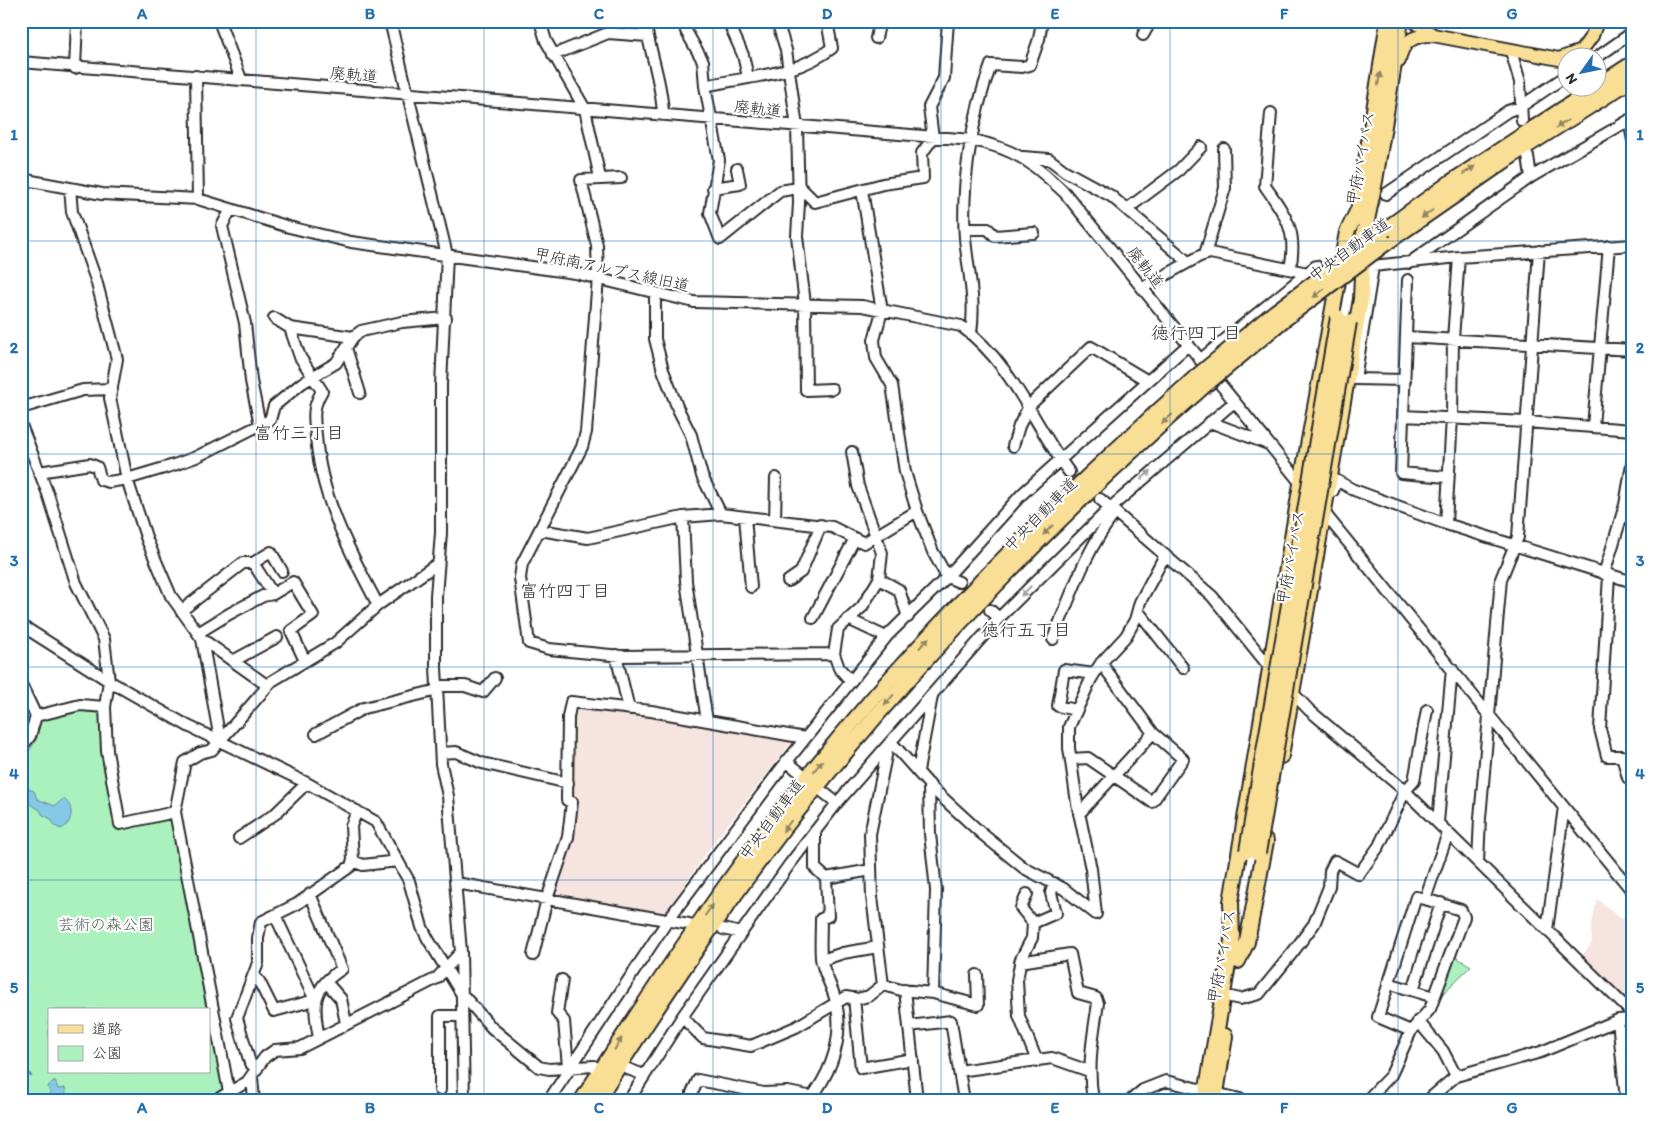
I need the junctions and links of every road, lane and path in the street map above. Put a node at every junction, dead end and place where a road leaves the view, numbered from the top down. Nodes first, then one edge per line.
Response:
1 (77, 21) edge
2 (219, 21) edge
3 (390, 21) edge
4 (540, 21) edge
5 (645, 21) edge
6 (684, 21) edge
7 (728, 21) edge
8 (776, 21) edge
9 (827, 21) edge
10 (880, 21) edge
11 (948, 21) edge
12 (1042, 21) edge
13 (1151, 21) edge
14 (1388, 21) edge
15 (1401, 21) edge
16 (1414, 21) edge
17 (1597, 21) edge
18 (1633, 32) edge
19 (1144, 35) dead end
20 (1433, 35) junction
21 (647, 36) junction
22 (876, 38) dead end
23 (1511, 51) junction
24 (1606, 51) edge
25 (553, 54) junction
26 (21, 62) edge
27 (1633, 63) edge
28 (75, 68) junction
29 (789, 69) junction
30 (196, 76) junction
31 (748, 77) junction
32 (241, 79) junction
33 (1633, 79) edge
34 (1606, 81) edge
35 (1556, 83) edge
36 (705, 86) junction
37 (1633, 86) edge
38 (408, 94) junction
39 (1579, 98) edge
40 (1520, 107) junction
41 (1586, 108) junction
42 (585, 109) junction
43 (1271, 113) dead end
44 (664, 115) junction
45 (711, 118) junction
46 (1631, 119) edge
47 (1522, 121) dead end
48 (797, 127) junction
49 (933, 138) junction
50 (972, 140) junction
51 (1633, 141) edge
52 (1201, 147) dead end
53 (1224, 149) dead end
54 (1528, 156) dead end
55 (1023, 157) junction
56 (737, 169) dead end
57 (1531, 177) junction
58 (600, 178) junction
59 (621, 178) dead end
60 (21, 179) edge
61 (1375, 181) junction
62 (798, 187) junction
63 (70, 188) junction
64 (713, 188) junction
65 (862, 190) junction
66 (1386, 194) dead end
67 (198, 199) junction
68 (231, 209) junction
69 (1127, 209) junction
70 (1358, 210) junction
71 (965, 229) junction
72 (1364, 231) junction
73 (1034, 233) dead end
74 (1386, 236) junction
75 (1633, 245) edge
76 (1609, 246) junction
77 (1539, 251) junction
78 (1205, 254) junction
79 (447, 255) junction
80 (1459, 257) junction
81 (1188, 262) junction
82 (1409, 263) junction
83 (1368, 267) junction
84 (1290, 269) junction
85 (598, 278) junction
86 (1408, 280) dead end
87 (1144, 287) junction
88 (655, 293) junction
89 (805, 304) junction
90 (882, 311) junction
91 (274, 318) dead end
92 (446, 318) junction
93 (1344, 320) junction
94 (290, 328) junction
95 (971, 333) junction
96 (1407, 337) junction
97 (353, 338) junction
98 (1453, 340) junction
99 (1532, 344) junction
100 (1188, 345) junction
101 (346, 348) junction
102 (1600, 348) junction
103 (1633, 350) edge
104 (1200, 360) junction
105 (312, 377) junction
106 (1405, 380) junction
107 (1148, 381) junction
108 (1200, 382) junction
109 (112, 389) junction
110 (832, 389) dead end
111 (360, 393) dead end
112 (1234, 402) junction
113 (1029, 406) junction
114 (21, 408) edge
115 (1403, 416) junction
116 (1452, 418) junction
117 (1210, 422) junction
118 (1526, 422) junction
119 (260, 424) junction
120 (21, 425) edge
121 (1593, 426) junction
122 (1633, 430) edge
123 (1269, 445) junction
124 (1012, 446) dead end
125 (852, 452) dead end
126 (1633, 458) edge
127 (1061, 461) junction
128 (39, 472) junction
129 (1069, 472) tunnel mouth
130 (1447, 477) junction
131 (776, 478) dead end
132 (128, 479) junction
133 (1301, 484) junction
134 (1100, 499) tunnel mouth
135 (1113, 510) junction
136 (917, 511) junction
137 (721, 514) junction
138 (1325, 515) junction
139 (683, 517) junction
140 (746, 517) junction
141 (775, 520) junction
142 (1446, 524) junction
143 (821, 526) junction
144 (540, 530) junction
145 (875, 538) junction
146 (854, 540) junction
147 (1515, 547) junction
148 (1165, 555) junction
149 (253, 563) junction
150 (437, 564) junction
151 (282, 571) dead end
152 (1607, 575) junction
153 (947, 577) junction
154 (879, 579) junction
155 (788, 581) dead end
156 (959, 582) dead end
157 (1633, 582) edge
158 (752, 587) dead end
159 (273, 594) junction
160 (378, 606) junction
161 (990, 610) dead end
162 (181, 611) junction
163 (1138, 611) junction
164 (908, 617) junction
165 (813, 618) dead end
166 (999, 618) junction
167 (848, 619) junction
168 (21, 625) edge
169 (200, 636) junction
170 (276, 637) dead end
171 (886, 637) junction
172 (1053, 640) dead end
173 (834, 654) junction
174 (616, 655) junction
175 (697, 656) junction
176 (233, 661) junction
177 (305, 661) junction
178 (1101, 663) junction
179 (1269, 667) junction
180 (1182, 668) dead end
181 (1452, 669) junction
182 (1094, 674) junction
183 (495, 678) dead end
184 (109, 681) junction
185 (851, 681) junction
186 (21, 684) edge
187 (268, 686) junction
188 (438, 688) junction
189 (1293, 693) junction
190 (932, 695) junction
191 (105, 707) junction
192 (629, 709) junction
193 (1076, 710) junction
194 (1427, 710) dead end
195 (1488, 714) junction
196 (36, 716) junction
197 (707, 721) junction
198 (316, 734) dead end
199 (1153, 734) junction
200 (805, 738) junction
201 (220, 740) junction
202 (890, 743) junction
203 (21, 748) edge
204 (441, 753) junction
205 (1071, 760) junction
206 (786, 761) junction
207 (918, 771) junction
208 (801, 774) dead end
209 (1113, 776) junction
210 (1633, 776) edge
211 (307, 783) junction
212 (568, 783) junction
213 (928, 784) junction
214 (1405, 791) junction
215 (823, 792) dead end
216 (837, 803) junction
217 (1564, 807) junction
218 (357, 811) junction
219 (175, 812) junction
220 (1079, 814) junction
221 (1438, 822) junction
222 (815, 831) junction
223 (1448, 833) junction
224 (239, 838) dead end
225 (1252, 852) junction
226 (352, 861) junction
227 (398, 861) junction
228 (1478, 862) junction
229 (871, 870) junction
230 (826, 878) junction
231 (456, 883) junction
232 (1054, 883) junction
233 (1633, 892) edge
234 (310, 894) junction
235 (1027, 894) dead end
236 (547, 899) junction
237 (1425, 899) junction
238 (1440, 904) junction
239 (275, 915) junction
240 (668, 920) junction
241 (1033, 923) junction
242 (689, 924) dead end
243 (723, 929) dead end
244 (1548, 930) junction
245 (741, 933) junction
246 (1232, 943) junction
247 (878, 947) junction
248 (461, 952) junction
249 (533, 955) dead end
250 (822, 960) junction
251 (1238, 960) junction
252 (1020, 962) junction
253 (446, 968) junction
254 (978, 975) dead end
255 (254, 977) junction
256 (562, 980) dead end
257 (326, 982) junction
258 (1388, 982) junction
259 (883, 984) junction
260 (904, 990) junction
261 (1413, 990) junction
262 (461, 993) junction
263 (933, 993) junction
264 (1231, 997) junction
265 (1434, 997) junction
266 (854, 998) junction
267 (315, 1000) junction
268 (836, 1003) junction
269 (1633, 1014) edge
270 (462, 1016) junction
271 (682, 1017) junction
272 (1633, 1019) edge
273 (1618, 1020) junction
274 (1418, 1021) junction
275 (346, 1023) junction
276 (909, 1026) junction
277 (1411, 1031) junction
278 (319, 1038) junction
279 (913, 1059) junction
280 (1037, 1061) junction
281 (594, 1066) dead end
282 (570, 1067) junction
283 (628, 1070) dead end
284 (959, 1071) junction
285 (1089, 1071) junction
286 (254, 1073) junction
287 (644, 1075) junction
288 (1456, 1076) junction
289 (440, 1090) dead end
290 (229, 1092) junction
291 (1211, 1095) edge
292 (811, 1098) edge
293 (216, 1100) edge
294 (254, 1100) edge
295 (464, 1100) edge
296 (548, 1100) edge
297 (582, 1100) edge
298 (597, 1100) edge
299 (629, 1100) edge
300 (693, 1100) edge
301 (917, 1100) edge
302 (964, 1100) edge
303 (1093, 1100) edge
304 (1131, 1100) edge
305 (1244, 1100) edge
306 (1367, 1100) edge
307 (1428, 1100) edge
308 (1626, 1100) edge

1 - 28 street
2 - 32 street
3 - 38 street
4 - 25 street
5 - 21 street
6 - 36 street
7 - 31 street
8 - 29 street
9 - 29 street
10 - 22 street
11 - 49 street
12 - 50 street
13 - 19 street
70 -> 14 highway, 甲府バイパス
15 - 61 highway, 甲府バイパス
16 - 20 main road
17 - 23 main road
18 - 24 street
20 - 23 main road
20 - 61 main road
21 - 25 street
21 - 44 street
23 - 40 street
25 - 42 street
26 - 28 street, 廃軌道
27 - 34 highway, 中央自動車道
28 - 30 street, 廃軌道
29 - 31 street
29 - 48 street
30 - 32 street, 廃軌道
30 - 67 street
31 - 36 street
32 - 38 street, 廃軌道
33 - 41 highway, 中央自動車道
35 - 40 street
36 - 45 street
37 - 41 highway
38 - 42 street, 廃軌道
38 - 79 street
74 -> 39 highway, 中央自動車道
40 - 47 street
40 - 66 street
41 -> 74 highway, 中央自動車道
42 - 44 street, 廃軌道
42 - 58 street
43 - 84 street
44 - 45 street, 廃軌道
45 - 48 street, 廃軌道
45 - 64 street
46 - 51 street
46 - 57 street
48 - 49 street, 廃軌道
48 - 62 street
49 - 50 street, 廃軌道
49 - 65 street
50 - 55 street, 廃軌道
50 - 71 street
52 - 69 street
53 - 78 street
54 - 57 street
55 - 69 street
55 - 87 street, 廃軌道
56 - 64 street
57 - 82 street
58 - 59 street
58 - 85 street
60 - 63 street, 甲府南アルプス線旧道
61 - 72 highway, 甲府バイパス
62 - 64 street
62 - 65 street
62 - 89 street
63 - 67 street, 甲府南アルプス線旧道
63 - 109 street
65 - 90 street
67 - 68 street, 甲府南アルプス線旧道
68 - 79 street, 甲府南アルプス線旧道
68 - 119 street
69 - 81 street
70 - 93 highway, 甲府バイパス
70 - 133 highway
71 - 73 street
71 - 95 street
72 - 83 highway
72 - 93 highway, 甲府バイパス
74 - 108 highway, 中央自動車道, bridge
75 - 76 street
76 - 77 street
76 - 102 street
77 - 80 street
77 - 99 street
78 - 81 street
78 - 84 street
79 - 85 street, 甲府南アルプス線旧道
79 - 92 street
80 - 82 street
80 - 98 street
81 - 87 street
82 - 83 street
83 - 106 street
83 - 138 highway
84 - 104 street
85 - 88 street, 甲府南アルプス線旧道
85 - 144 street
86 - 96 street
87 - 100 street, 廃軌道
88 - 89 street, 甲府南アルプス線旧道
88 - 137 street
89 - 90 street, 甲府南アルプス線旧道
89 - 110 street
90 - 95 street, 甲府南アルプス線旧道
90 - 136 street
91 - 94 street
92 - 97 street
92 - 150 street
93 - 225 highway, 甲府バイパス, bridge
94 - 97 street
94 - 105 street
95 - 113 street, 甲府南アルプス線旧道
96 - 98 street
96 - 106 street
97 - 101 street
98 - 99 street
98 - 116 street
99 - 102 street
99 - 118 street
100 - 104 street, 廃軌道
100 - 107 street
101 - 105 street
101 - 111 street
102 - 103 street
102 - 121 street
104 - 112 street, 廃軌道
105 - 119 street
105 - 160 street
106 - 115 street
107 - 113 street
107 - 127 street
297 -> 108 highway, 中央自動車道
108 -> 298 highway, 中央自動車道
109 - 114 street
109 - 132 street
112 - 117 street
112 - 123 street, 廃軌道
113 - 124 street
113 - 127 street, 甲府南アルプス線旧道
115 - 116 street
115 - 130 street
116 - 118 street
116 - 130 street
117 - 123 street
135 -> 117 street
118 - 121 street
118 - 147 street
119 - 132 street
120 - 128 street
121 - 122 street
123 - 133 street, 廃軌道
125 - 145 street
126 - 152 street
127 - 129 street, 甲府南アルプス線旧道
127 - 153 street
128 - 132 street
128 - 184 street
130 - 142 street
131 - 141 street
132 - 162 street
133 - 138 street, 廃軌道
133 - 179 highway
134 - 135 street
135 - 148 street
135 -> 166 street
135 - 172 street
136 - 145 street
136 - 153 street
137 - 139 street
137 - 140 street
138 - 142 street
138 - 181 street, 廃軌道
138 - 189 highway
139 - 144 street
139 - 175 street
140 - 141 street
140 - 158 street
141 - 143 street
142 - 147 street
143 - 146 street
143 - 155 street
144 - 174 street
145 - 146 street
145 - 154 street
146 - 165 street
147 - 152 street
147 - 195 street
148 - 163 street
148 - 179 street
149 - 151 street
149 - 159 street
149 - 162 street
150 - 160 street
150 - 188 street
152 - 157 street
152 - 210 street
153 - 156 street
153 - 164 street
154 - 164 street
154 - 167 street
159 - 169 street
159 - 177 street
160 - 177 street
161 - 166 street
162 - 169 street
163 - 178 street
163 - 180 street
164 - 171 street
166 - 190 street
167 - 171 street
167 - 173 street
168 - 184 street
169 - 176 street
169 - 201 street
170 - 176 street
171 - 185 street
173 - 175 street
173 - 185 street
174 - 175 street
174 - 192 street
175 - 197 street
176 - 187 street
177 - 187 street
178 - 182 street
178 - 199 street
179 - 189 street
179 - 246 highway
181 - 195 street, 廃軌道
181 - 221 street
182 - 193 street
182 - 193 street
183 - 188 street
184 - 191 street
184 - 201 street
185 - 200 street
186 - 196 street
187 - 201 street
188 - 198 street
188 - 204 street
189 - 214 street
189 - 251 highway
190 - 202 street
190 - 207 street
191 - 196 street
191 - 219 street
192 - 197 street
192 - 212 street
193 - 205 street
194 - 214 street
195 - 217 street, 廃軌道
195 - 228 street
196 - 203 street
197 - 200 street
199 - 209 street
199 - 209 street
200 - 206 street
201 - 211 street
201 - 219 street
202 - 207 street
202 - 216 street
202 - 229 street
204 - 212 street
204 - 231 street
205 - 209 street
205 - 220 street
206 - 208 street
206 - 240 street
207 - 213 street
209 - 220 street
211 - 218 street
211 - 224 street
212 - 236 street
213 - 232 street
213 - 263 street
214 - 221 street
214 - 264 street
215 - 216 street
216 - 222 street
217 - 233 street, 廃軌道
217 - 244 street
218 - 226 street
218 - 227 street
219 - 290 street
220 - 232 street
221 - 223 street
222 - 230 street
222 - 245 street
223 - 228 street
223 - 237 street
225 - 246 highway, 甲府バイパス
225 - 251 highway, 甲府バイパス
226 - 227 street
226 - 234 street
227 - 253 street
228 - 244 street
229 - 230 street
229 - 247 street
230 - 250 street
231 - 236 street
231 - 248 street
232 - 241 street
234 - 239 street
234 - 257 street
235 - 241 street
236 - 240 street
236 - 249 street
237 - 238 street
237 - 258 street
238 - 261 street
238 - 265 street
239 - 255 street
239 - 267 street
240 - 242 street
240 - 282 street
241 - 252 street
243 - 245 street
244 - 269 street
245 - 271 street
246 - 291 highway, 甲府バイパス
247 - 250 street
247 - 259 street
248 - 253 street
248 - 262 street
250 - 268 street
251 - 264 highway, 甲府バイパス
252 - 280 street
252 - 285 street
253 - 262 street
253 - 275 street
254 - 263 street
255 - 267 street
255 - 286 street
256 - 282 street
257 - 267 street
257 - 275 street
258 - 261 street
258 - 277 street
259 - 260 street
259 - 266 street
260 - 263 street
260 - 276 street
261 - 265 street
262 - 270 street
262 - 282 street
264 - 291 highway, 甲府バイパス
265 - 274 street
266 - 268 street
266 - 279 street
267 - 278 street
268 - 271 street
268 - 292 street
270 - 289 street
270 - 295 street
271 - 287 street
272 - 273 street
273 - 288 street
273 - 308 street
274 - 277 street
274 - 288 street
275 - 278 street
276 - 279 street
276 - 284 street
277 - 306 street
278 - 286 street
279 - 301 street
280 - 284 street
280 - 285 street
281 - 282 street
282 - 296 street
283 - 287 street
284 - 302 street
285 - 303 street
286 - 290 street
286 - 294 street
287 - 299 street
288 - 307 street
290 - 293 street
291 - 304 street
291 - 305 street
292 - 300 street

